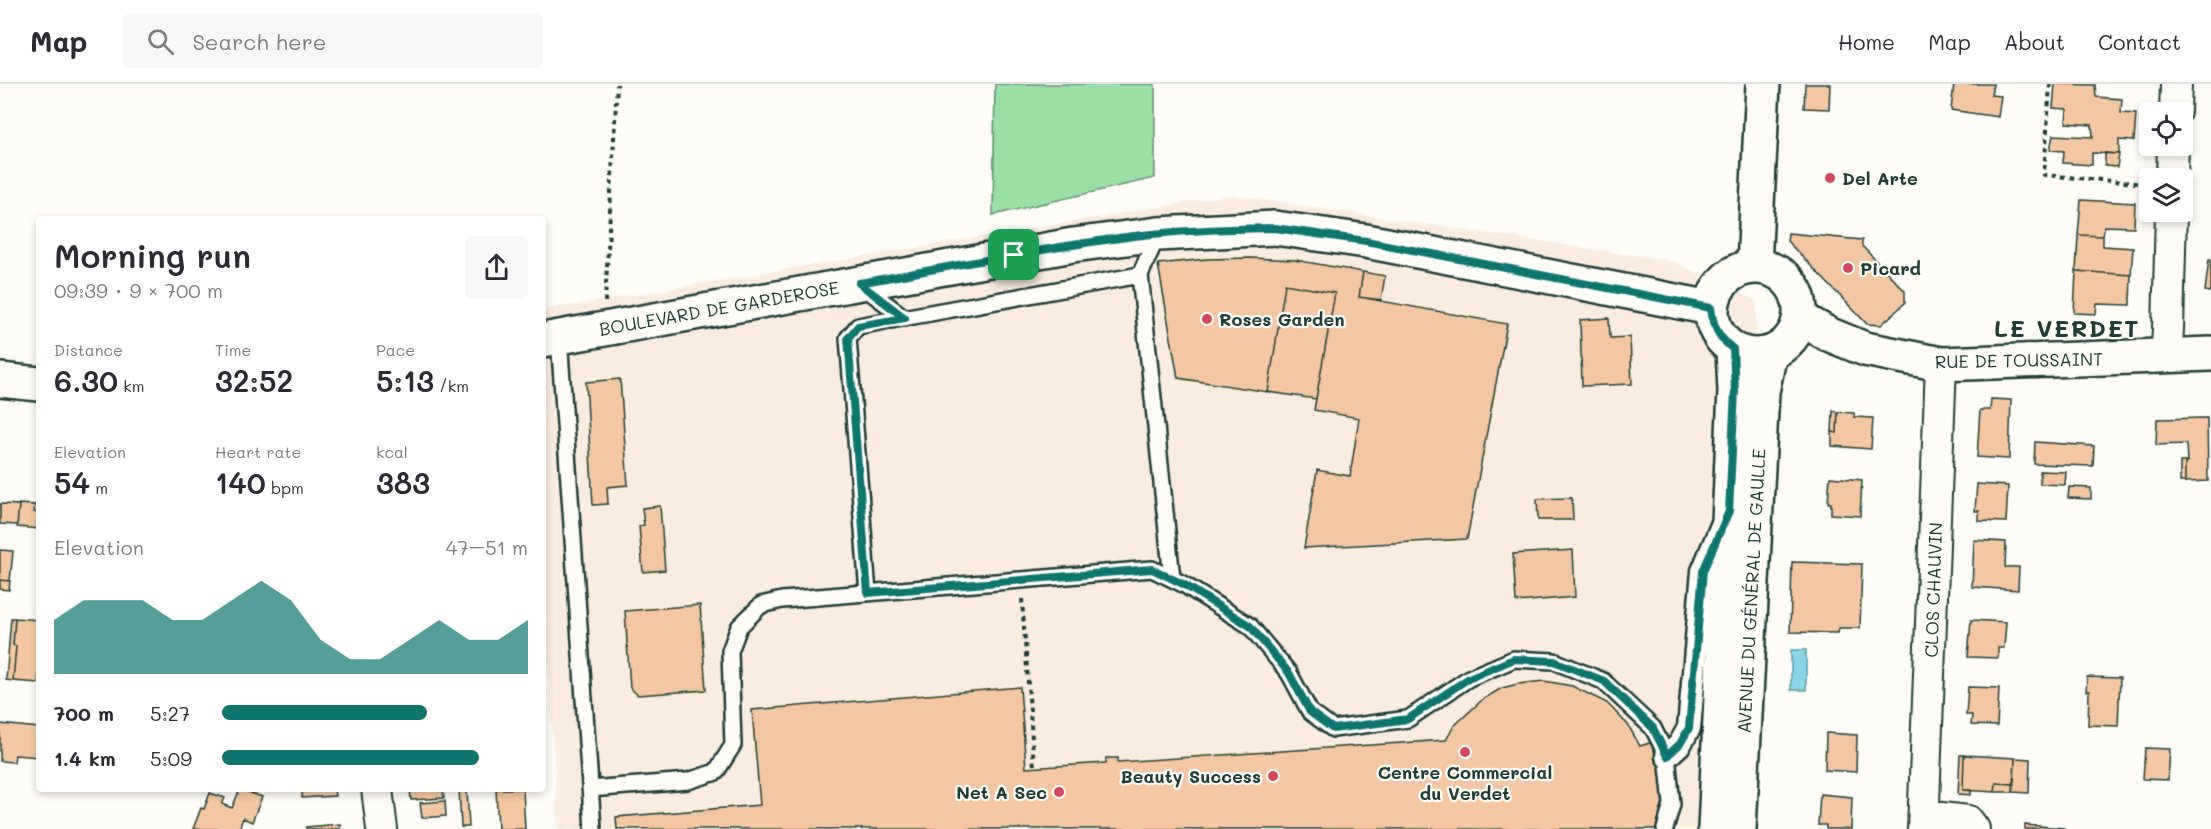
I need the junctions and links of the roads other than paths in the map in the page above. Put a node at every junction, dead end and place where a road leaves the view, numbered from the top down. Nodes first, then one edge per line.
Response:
1 (1763, 84) edge
2 (2176, 84) edge
3 (2175, 102) edge
4 (2171, 222) edge
5 (1158, 234) junction
6 (1754, 266) junction
7 (1140, 275) junction
8 (859, 283) junction
9 (1711, 308) junction
10 (905, 318) junction
11 (1800, 318) junction
12 (551, 338) edge
13 (1733, 349) junction
14 (1770, 353) junction
15 (2211, 354) edge
16 (2166, 356) junction
17 (1941, 364) junction
18 (0, 380) edge
19 (36, 384) edge
20 (1729, 511) junction
21 (1172, 578) junction
22 (868, 593) junction
23 (1667, 756) junction
24 (590, 789) junction
25 (377, 792) edge
26 (1923, 823) edge
27 (382, 829) edge
28 (593, 829) edge
29 (1665, 829) edge
30 (1715, 829) edge
31 (1739, 829) edge
32 (1974, 829) edge

1 - 6 main road
2 - 3 street
4 - 16 street
5 - 7 lane
5 - 8 main road, BOULEVARD DE GARDEROSE
5 - 9 main road, BOULEVARD DE GARDEROSE
6 - 9 main road
6 - 11 main road
7 - 10 lane
7 - 21 lane
8 - 10 lane
8 - 12 main road, BOULEVARD DE GARDEROSE
9 - 13 main road
10 - 22 lane
11 - 14 main road
11 - 17 main road, RUE DE TOUSSAINT
12 - 24 lane
13 - 14 main road
13 - 20 main road, AVENUE DU GÉNÉRAL DE GAULLE
14 - 31 main road, AVENUE DU GÉNÉRAL DE GAULLE
15 - 16 main road, RUE DE TOUSSAINT
16 - 17 main road, RUE DE TOUSSAINT
17 - 26 street, CLOS CHAUVIN
18 - 19 main road
20 - 23 street
20 - 30 main road, AVENUE DU GÉNÉRAL DE GAULLE
21 - 22 lane
21 - 23 lane
22 - 24 lane
23 - 29 lane
24 - 28 lane
25 - 27 street
26 - 32 street, CLOS CHAUVIN

